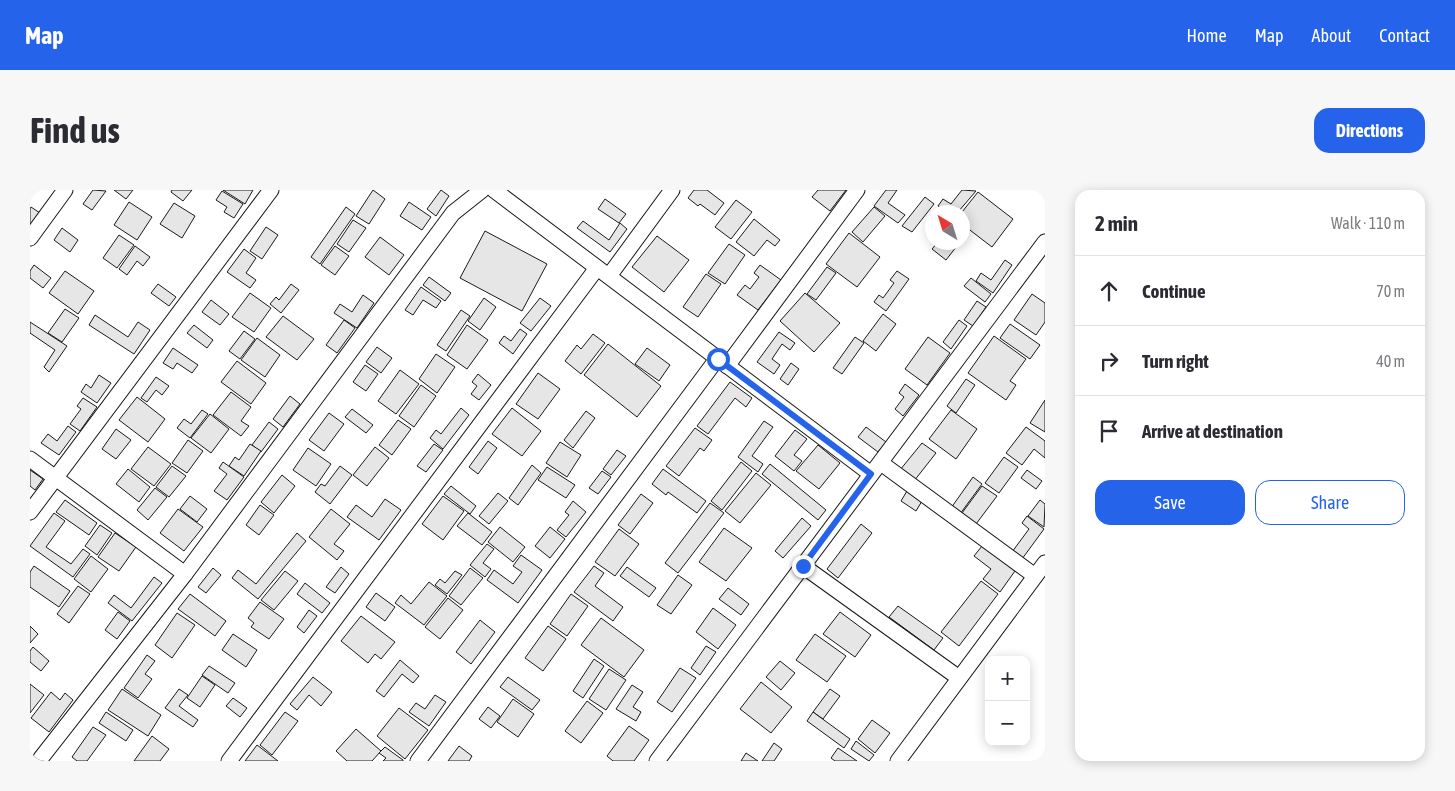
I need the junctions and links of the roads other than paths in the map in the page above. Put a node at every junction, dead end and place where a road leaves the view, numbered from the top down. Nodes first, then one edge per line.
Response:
1 (65, 190) edge
2 (271, 190) edge
3 (458, 190) edge
4 (482, 190) edge
5 (494, 190) edge
6 (672, 190) edge
7 (858, 190) edge
8 (470, 200) junction
9 (30, 238) edge
10 (1045, 242) edge
11 (603, 272) junction
12 (722, 362) junction
13 (30, 459) edge
14 (881, 462) junction
15 (871, 474) junction
16 (56, 478) junction
17 (30, 512) edge
18 (1045, 563) edge
19 (803, 566) junction
20 (185, 574) junction
21 (1035, 576) junction
22 (959, 678) junction
23 (30, 748) edge
24 (43, 760) edge
25 (229, 761) edge
26 (418, 761) edge
27 (657, 761) edge
28 (898, 761) edge

1 - 9 street
2 - 16 street
3 - 8 street
4 - 8 street
5 - 11 street
6 - 11 street
7 - 12 street
8 - 20 street
10 - 14 street
11 - 12 street
11 - 25 street
12 - 15 street
12 - 26 street
13 - 16 street
14 - 15 street
14 - 21 street
15 - 19 street
16 - 17 street
16 - 20 street
18 - 21 street
19 - 22 street
19 - 27 street
20 - 24 street
21 - 22 street
22 - 28 street
23 - 24 street

